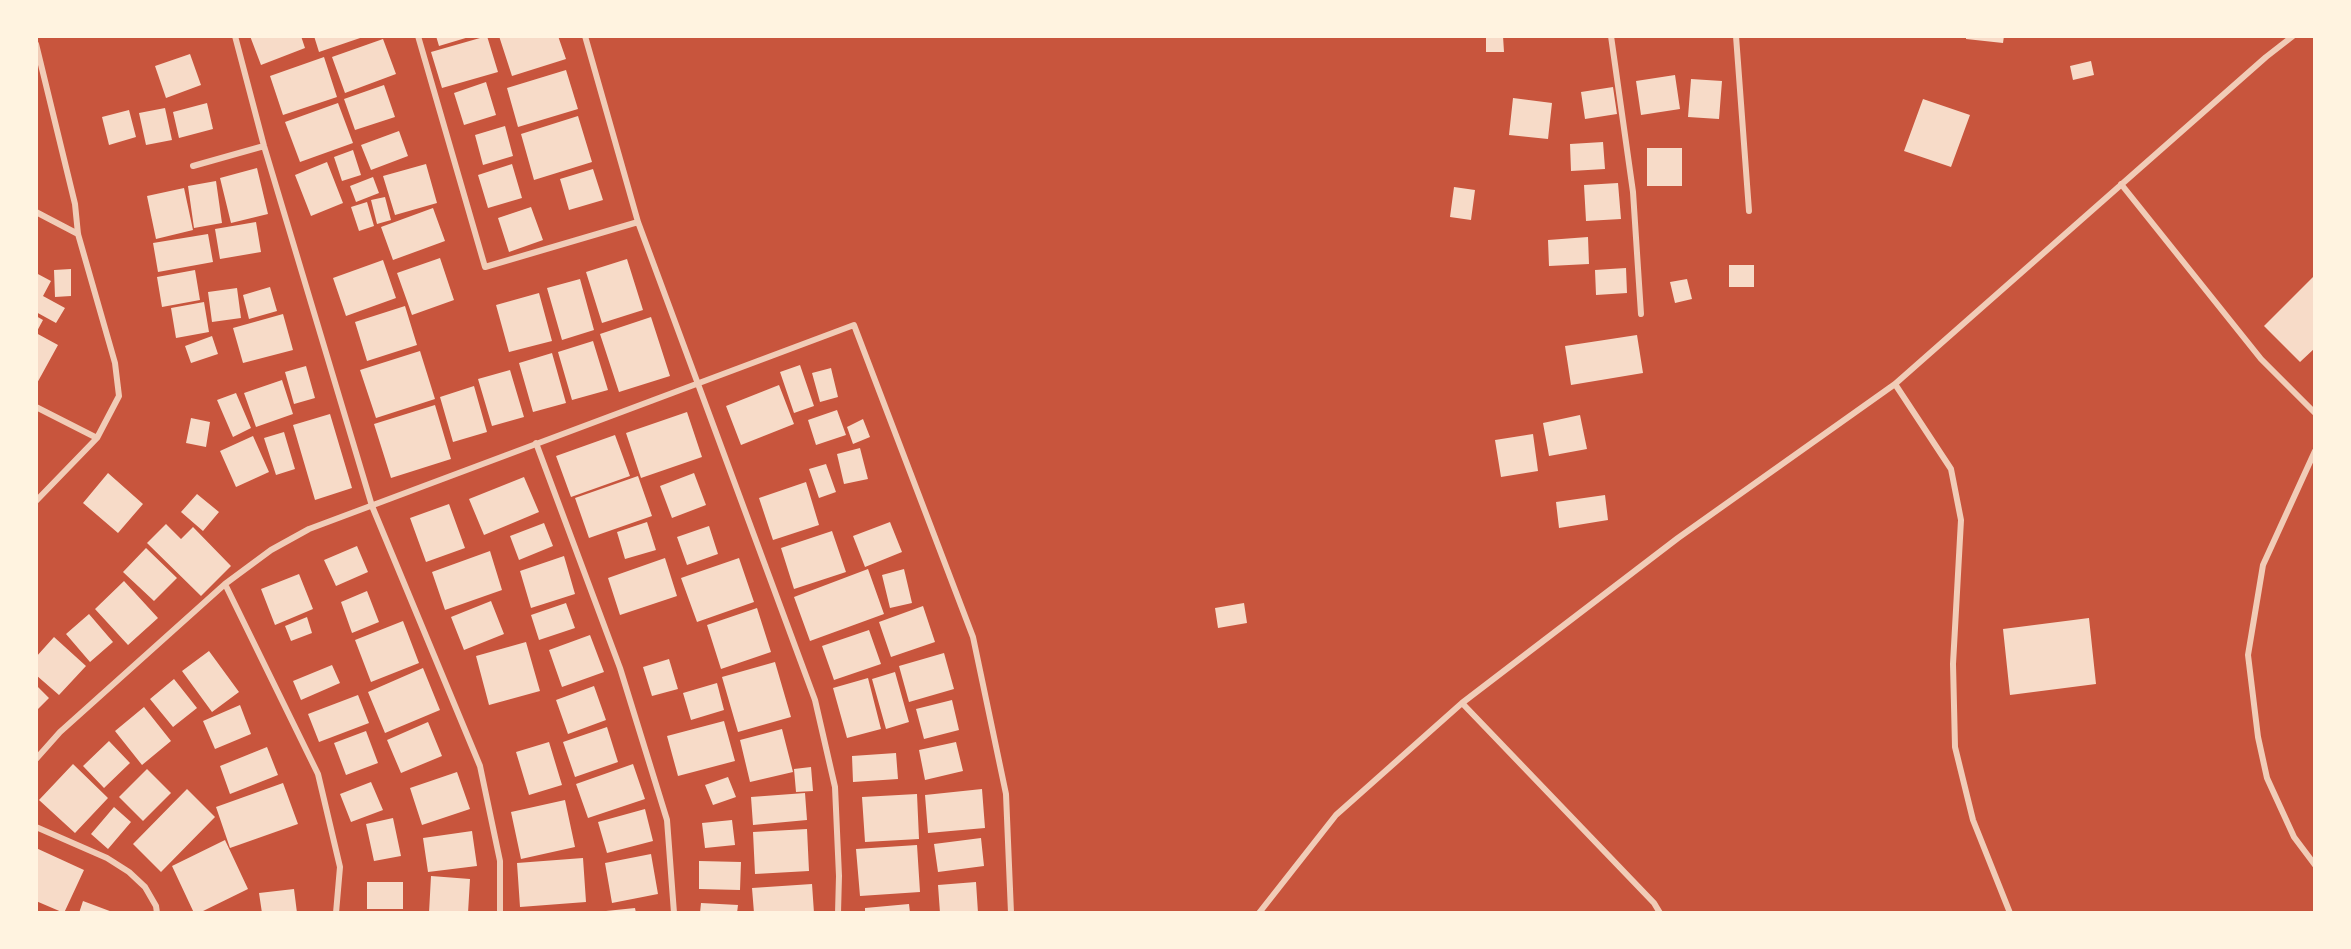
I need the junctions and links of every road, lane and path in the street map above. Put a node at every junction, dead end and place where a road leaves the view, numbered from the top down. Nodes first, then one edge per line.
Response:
1 (235, 36) edge
2 (418, 36) edge
3 (585, 36) edge
4 (1611, 36) edge
5 (1737, 36) edge
6 (2294, 36) edge
7 (36, 44) edge
8 (264, 146) junction
9 (193, 166) dead end
10 (2121, 184) junction
11 (1749, 211) dead end
12 (36, 212) edge
13 (638, 222) junction
14 (78, 234) junction
15 (1641, 314) dead end
16 (697, 383) junction
17 (1894, 384) junction
18 (36, 407) edge
19 (2315, 413) edge
20 (98, 438) junction
21 (536, 443) junction
22 (2315, 451) edge
23 (36, 501) edge
24 (372, 506) junction
25 (225, 584) junction
26 (1462, 703) junction
27 (36, 759) edge
28 (36, 826) edge
29 (2315, 865) edge
30 (157, 913) edge
31 (336, 913) edge
32 (500, 913) edge
33 (674, 913) edge
34 (838, 913) edge
35 (1011, 913) edge
36 (1259, 913) edge
37 (1660, 913) edge
38 (2010, 913) edge

1 - 8 street
2 - 13 street
3 - 13 street
4 - 15 street
5 - 11 street
6 - 10 street
7 - 14 street
8 - 9 street
8 - 24 street
10 - 17 street
10 - 19 street
12 - 14 street
13 - 16 street
14 - 20 street
16 - 21 street
16 - 34 street
16 - 35 street
17 - 26 street
17 - 38 street
18 - 20 street
20 - 23 street
21 - 24 street
21 - 33 street
22 - 29 street
24 - 25 street
24 - 32 street
25 - 27 street
25 - 31 street
26 - 36 street
26 - 37 street
28 - 30 street

